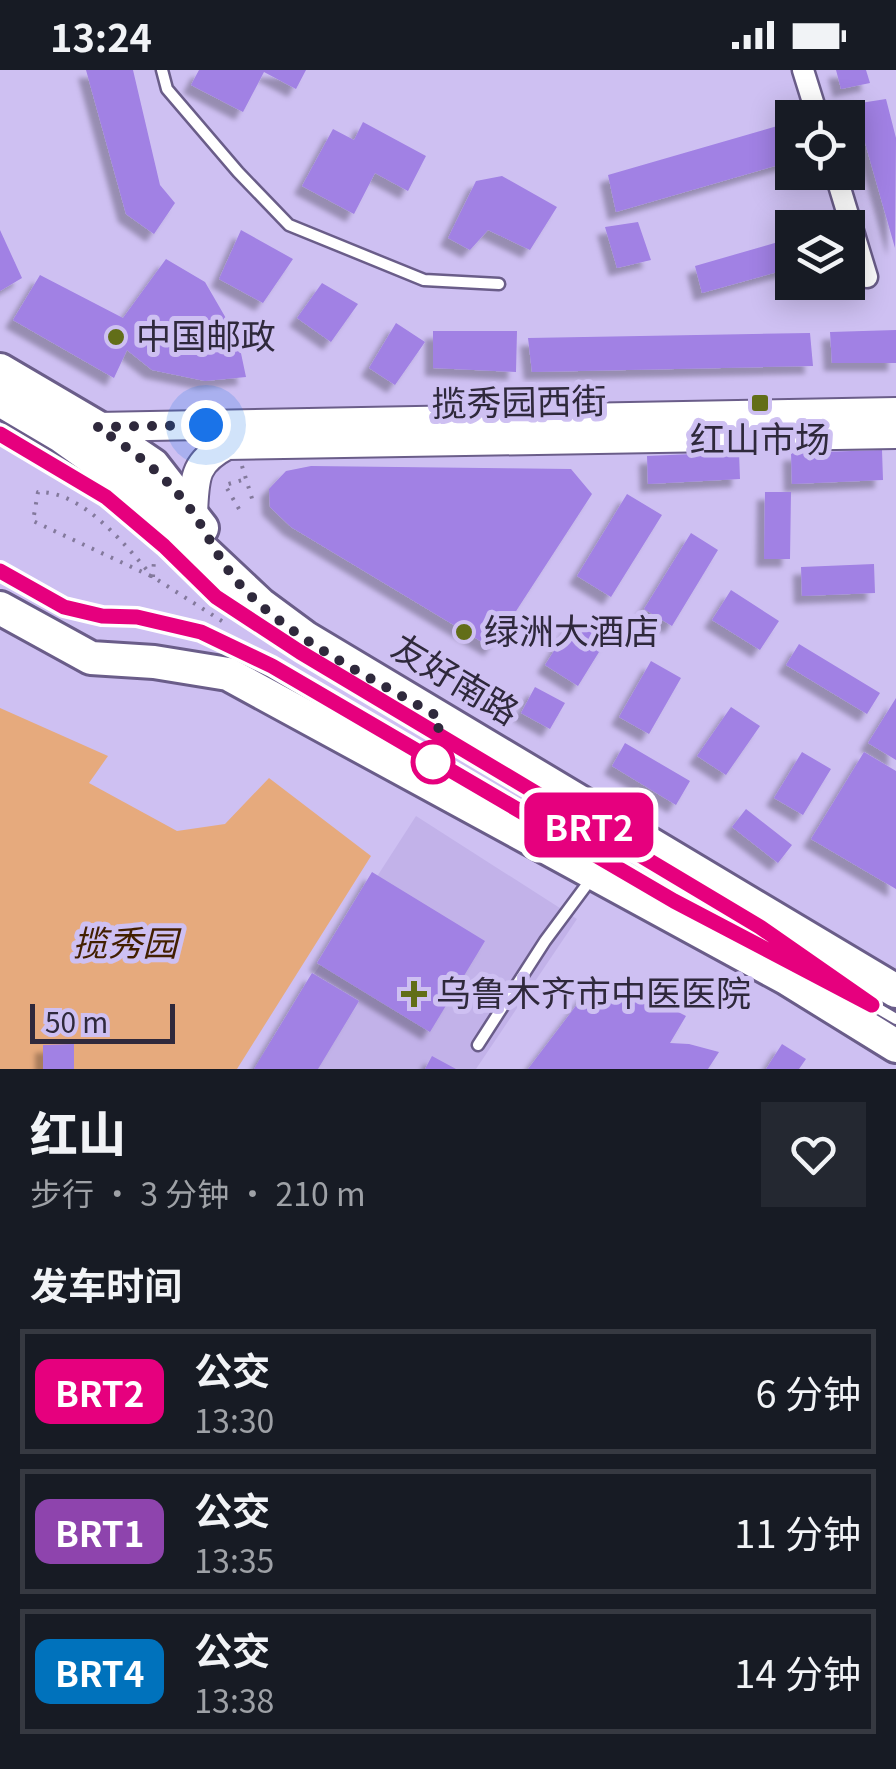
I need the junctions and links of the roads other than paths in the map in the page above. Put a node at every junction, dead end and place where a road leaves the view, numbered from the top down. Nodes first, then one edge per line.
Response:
1 (162, 70) edge
2 (803, 70) edge
3 (812, 100) edge
4 (840, 190) edge
5 (867, 277) dead end
6 (500, 284) dead end
7 (0, 370) edge
8 (0, 400) edge
9 (896, 412) edge
10 (97, 427) junction
11 (0, 434) edge
12 (896, 434) edge
13 (193, 513) junction
14 (0, 571) edge
15 (235, 579) junction
16 (3, 617) edge
17 (475, 758) dead end
18 (601, 868) junction
19 (760, 927) dead end
20 (773, 953) dead end
21 (884, 998) edge
22 (896, 1019) edge
23 (478, 1044) dead end
24 (896, 1046) edge

1 - 6 lane
2 - 3 street
4 - 5 street
7 - 10 main road
8 - 15 main road, 友好南路
9 - 10 street, 揽秀园西街
10 - 13 main road
11 - 17 lane
12 - 13 street, 揽秀园西街
13 - 15 main road
14 - 18 lane
15 - 21 main road, 友好南路
16 - 18 main road
18 - 23 lane
18 - 24 main road
19 - 21 lane
20 - 21 lane
21 - 22 lane

